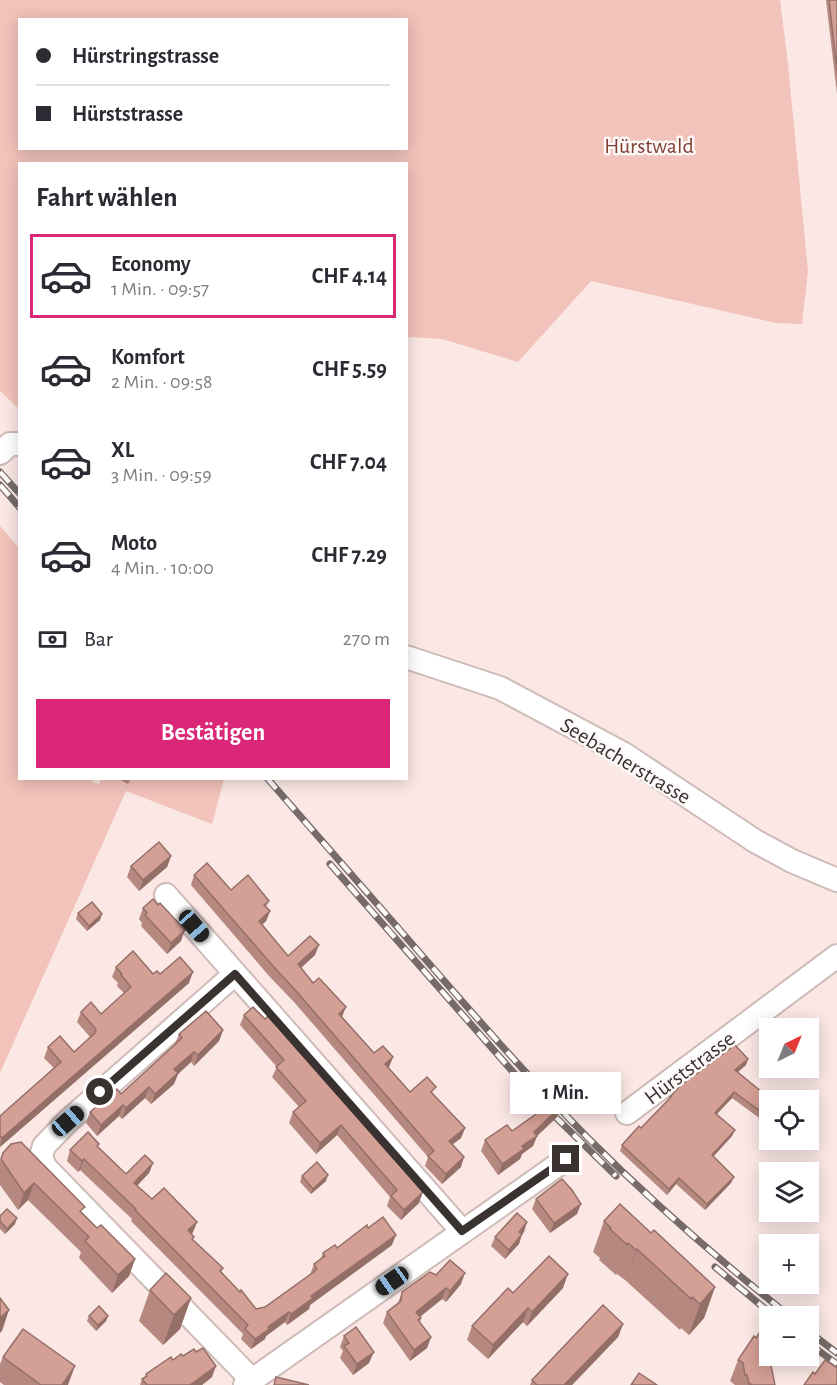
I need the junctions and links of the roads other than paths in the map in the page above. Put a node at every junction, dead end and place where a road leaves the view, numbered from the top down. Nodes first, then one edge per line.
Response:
1 (18, 444) edge
2 (0, 453) edge
3 (408, 658) edge
4 (837, 880) edge
5 (166, 895) dead end
6 (837, 956) edge
7 (235, 974) junction
8 (627, 1113) dead end
9 (566, 1159) dead end
10 (462, 1231) junction
11 (249, 1382) edge

1 - 2 street
3 - 4 street, Seebacherstrasse
5 - 7 street
6 - 8 street, Hürststrasse
7 - 10 street
7 - 11 street
9 - 10 street
10 - 11 street

